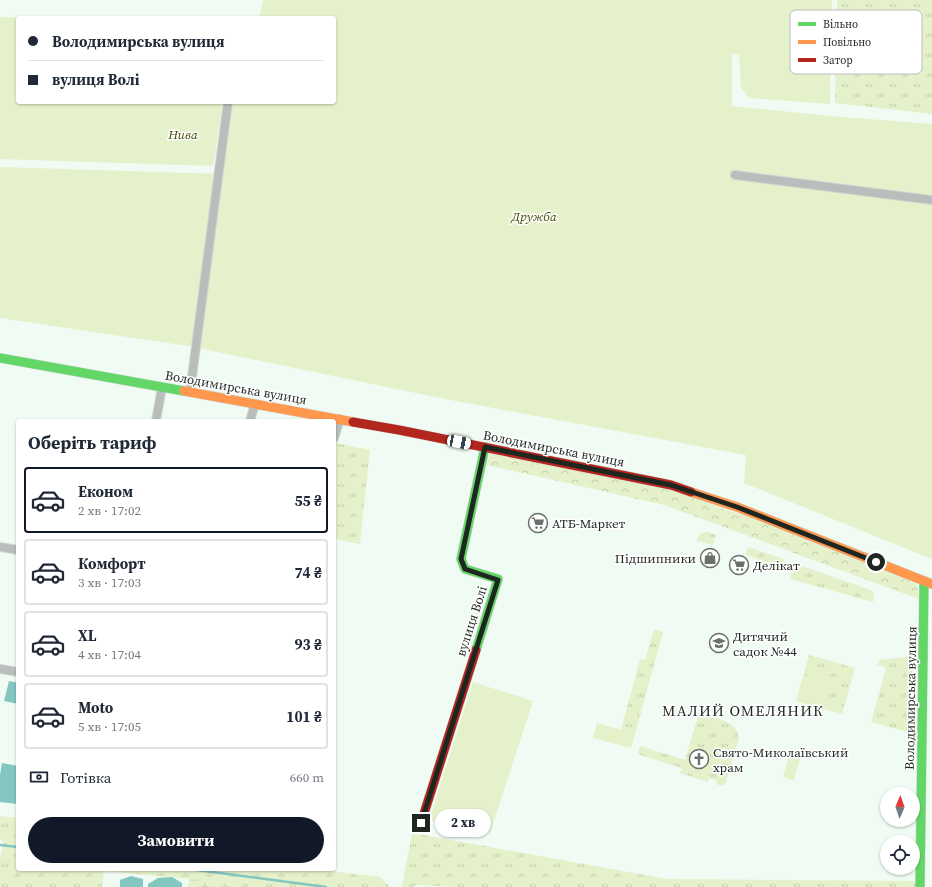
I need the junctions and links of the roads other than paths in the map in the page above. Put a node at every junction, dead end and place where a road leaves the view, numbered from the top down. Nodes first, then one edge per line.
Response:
1 (228, 104) edge
2 (735, 175) dead end
3 (932, 200) edge
4 (0, 358) edge
5 (162, 387) junction
6 (190, 392) junction
7 (255, 404) junction
8 (156, 419) edge
9 (251, 419) edge
10 (340, 419) junction
11 (336, 432) edge
12 (485, 447) junction
13 (0, 547) edge
14 (16, 550) edge
15 (928, 582) edge
16 (0, 669) edge
17 (16, 672) edge
18 (421, 823) dead end
19 (920, 887) edge

1 - 6 street
2 - 3 street
4 - 5 main road, Володимирська вулиця
5 - 6 main road, Володимирська вулиця
5 - 8 street
6 - 7 main road, Володимирська вулиця
7 - 9 street
7 - 10 main road, Володимирська вулиця
10 - 11 street
10 - 12 main road, Володимирська вулиця
12 - 15 main road, Володимирська вулиця
12 - 18 main road, вулиця Волі
13 - 14 street
15 - 19 main road, Володимирська вулиця
16 - 17 street

